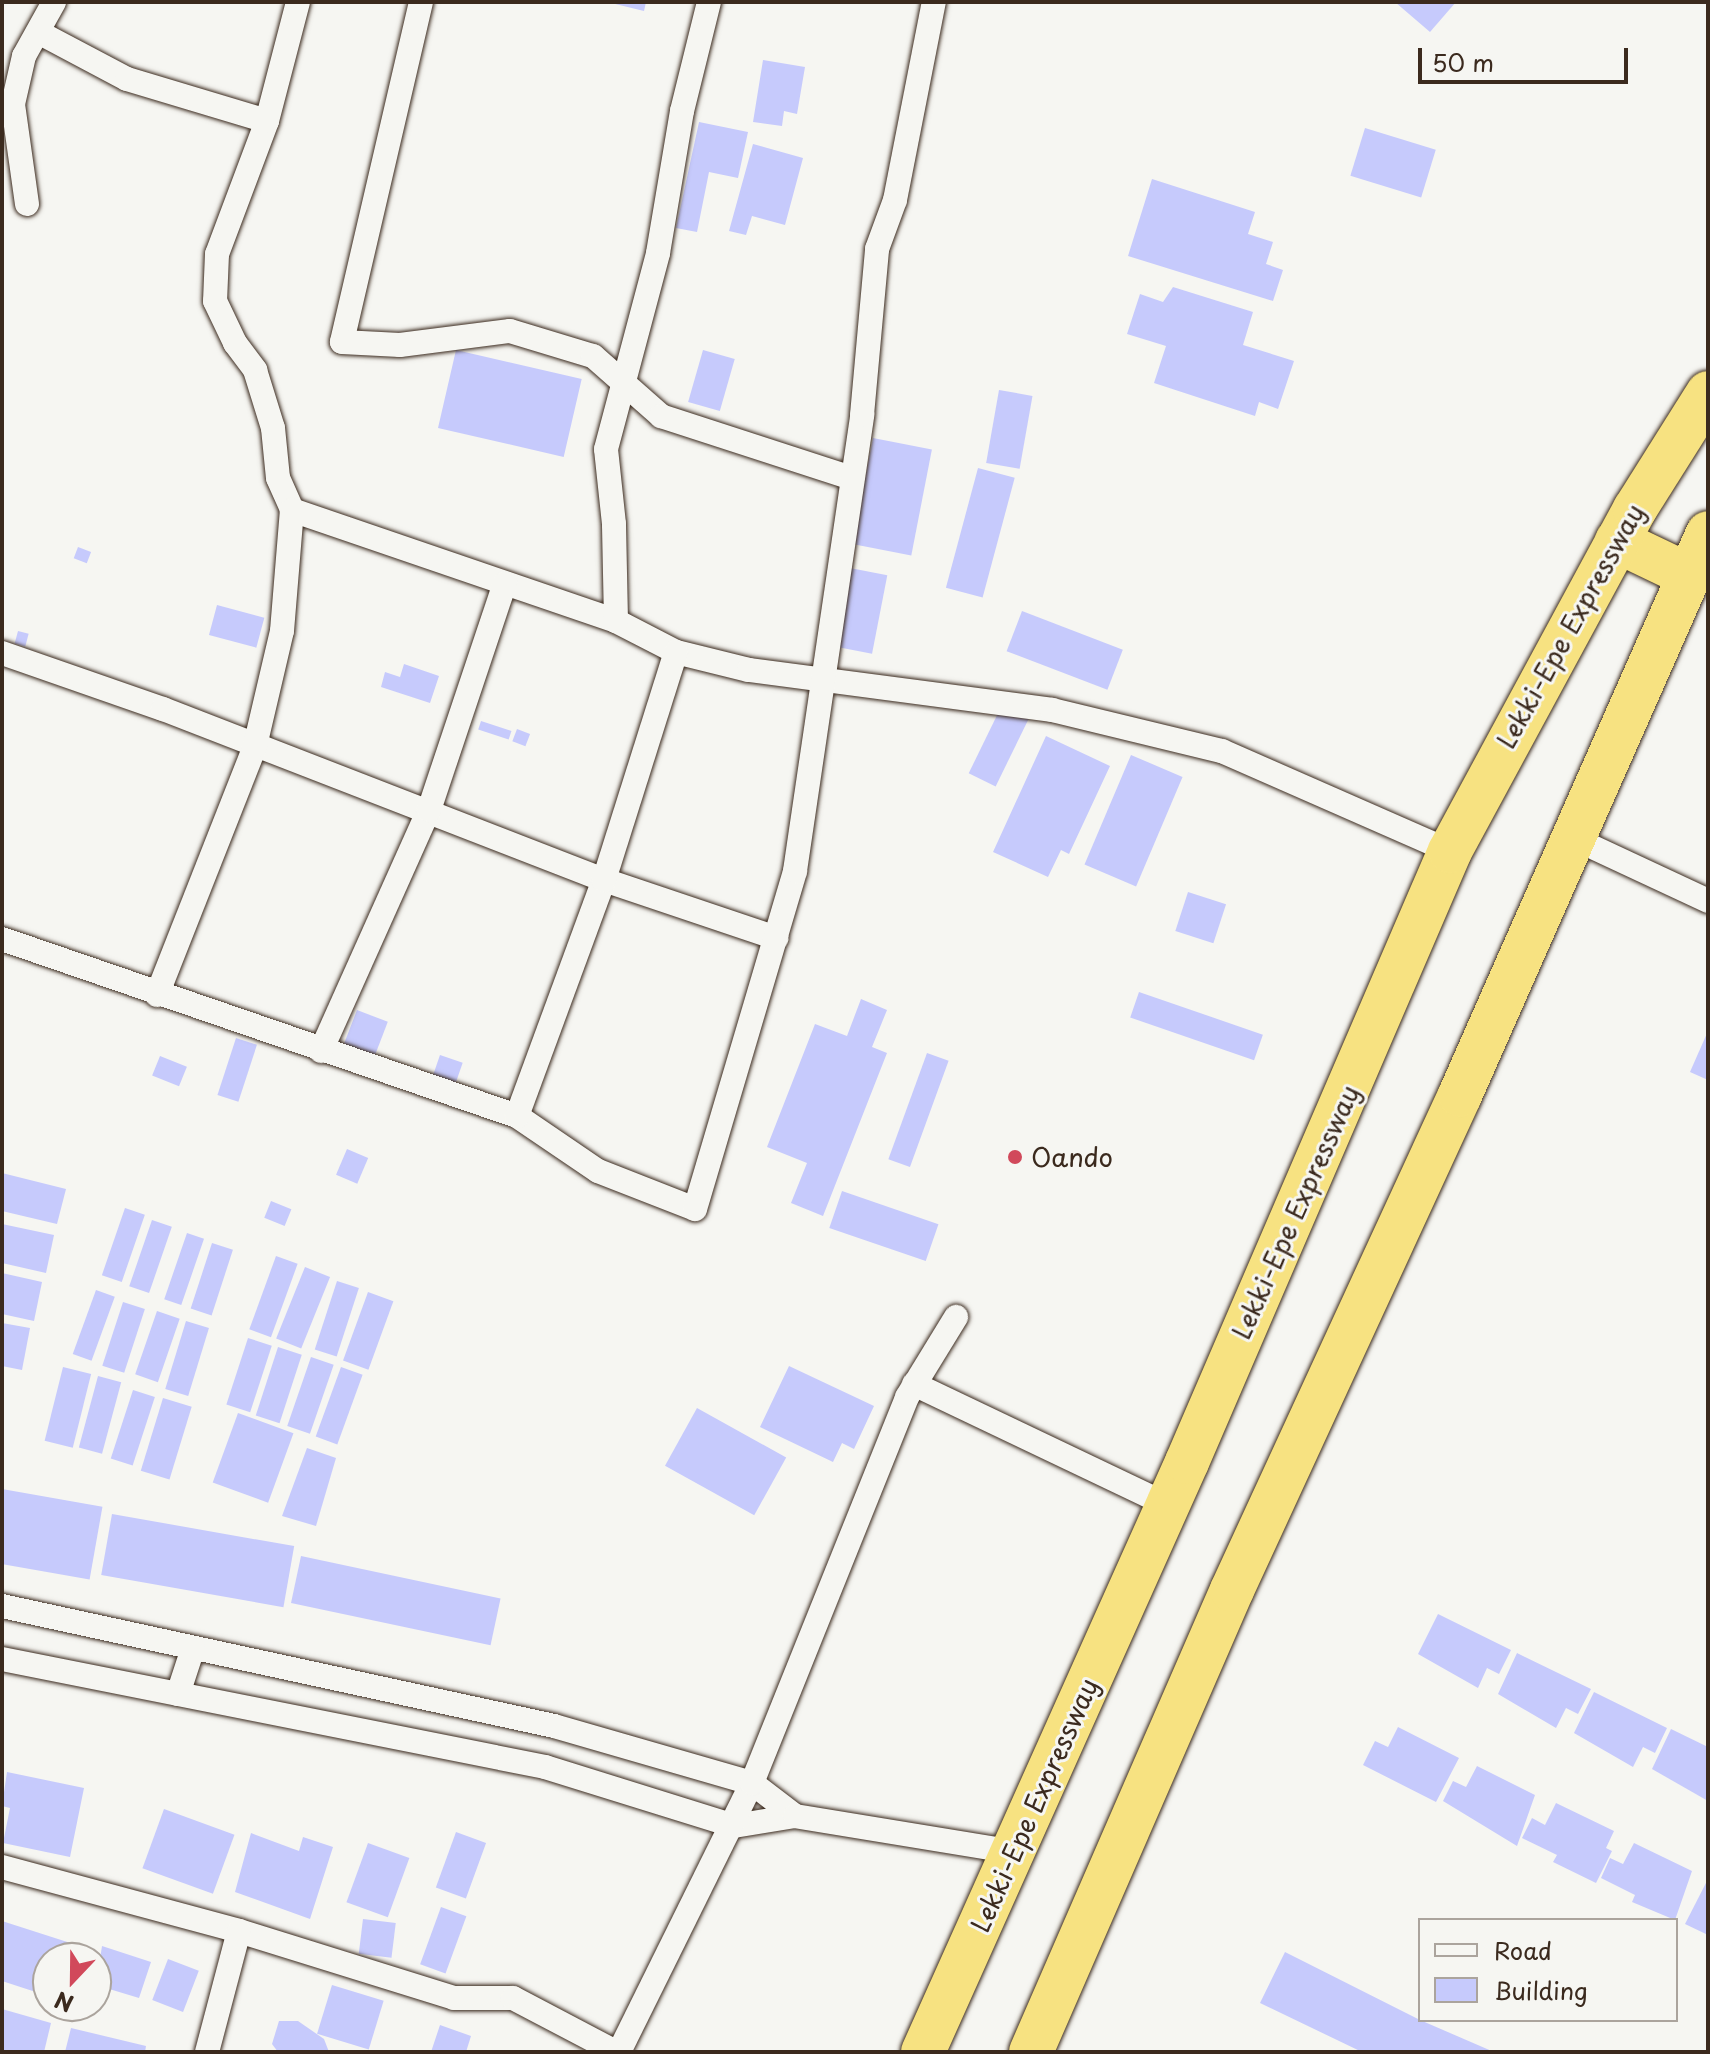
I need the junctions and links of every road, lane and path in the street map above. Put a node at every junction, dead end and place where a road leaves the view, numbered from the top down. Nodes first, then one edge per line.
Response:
1 (54, 2) edge
2 (298, 2) edge
3 (421, 2) edge
4 (709, 2) edge
5 (934, 2) edge
6 (40, 33) junction
7 (267, 121) junction
8 (27, 204) dead end
9 (624, 380) junction
10 (1708, 393) edge
11 (852, 478) junction
12 (292, 510) junction
13 (1708, 533) edge
14 (1617, 541) junction
15 (1688, 575) junction
16 (505, 583) junction
17 (616, 621) junction
18 (676, 652) junction
19 (2, 653) edge
20 (827, 678) junction
21 (255, 746) junction
22 (429, 810) junction
23 (1571, 837) junction
24 (1450, 851) junction
25 (604, 880) junction
26 (1708, 901) edge
27 (776, 938) junction
28 (2, 939) edge
29 (157, 995) junction
30 (321, 1051) junction
31 (517, 1116) junction
32 (956, 1317) dead end
33 (914, 1384) junction
34 (1168, 1505) junction
35 (2, 1606) edge
36 (193, 1648) junction
37 (2, 1659) edge
38 (178, 1694) junction
39 (752, 1783) junction
40 (795, 1816) junction
41 (734, 1826) junction
42 (1014, 1852) junction
43 (2, 1867) edge
44 (239, 1931) junction
45 (207, 2052) edge
46 (618, 2052) edge
47 (923, 2052) edge
48 (1031, 2052) edge

1 - 6 street
2 - 7 street
3 - 9 street
4 - 9 street
5 - 11 street
6 - 7 street
6 - 8 street
7 - 12 street
9 - 11 street
9 - 17 street
10 - 14 highway, Lekki-Epe Expressway
11 - 20 street
12 - 16 street
12 - 21 street
13 - 15 highway
14 - 15 highway
14 - 24 highway, Lekki-Epe Expressway
15 - 23 highway
16 - 17 street
16 - 22 street
17 - 18 street
18 - 20 street
18 - 25 street
19 - 21 street
20 - 24 street
20 - 27 street
21 - 22 street
21 - 29 street
22 - 25 street
22 - 30 street
23 - 26 street
23 - 48 highway
24 - 34 highway, Lekki-Epe Expressway
25 - 27 street
25 - 31 street
27 - 31 street
28 - 29 street
29 - 30 street
30 - 31 street
32 - 33 street
33 - 34 street
33 - 39 street
34 - 42 highway, Lekki-Epe Expressway
35 - 36 street
36 - 38 street
36 - 39 street
37 - 38 street
38 - 41 street
39 - 40 street
39 - 41 street
40 - 41 street
40 - 42 street
41 - 46 street
42 - 47 highway, Lekki-Epe Expressway
43 - 44 street
44 - 45 street
44 - 46 street

